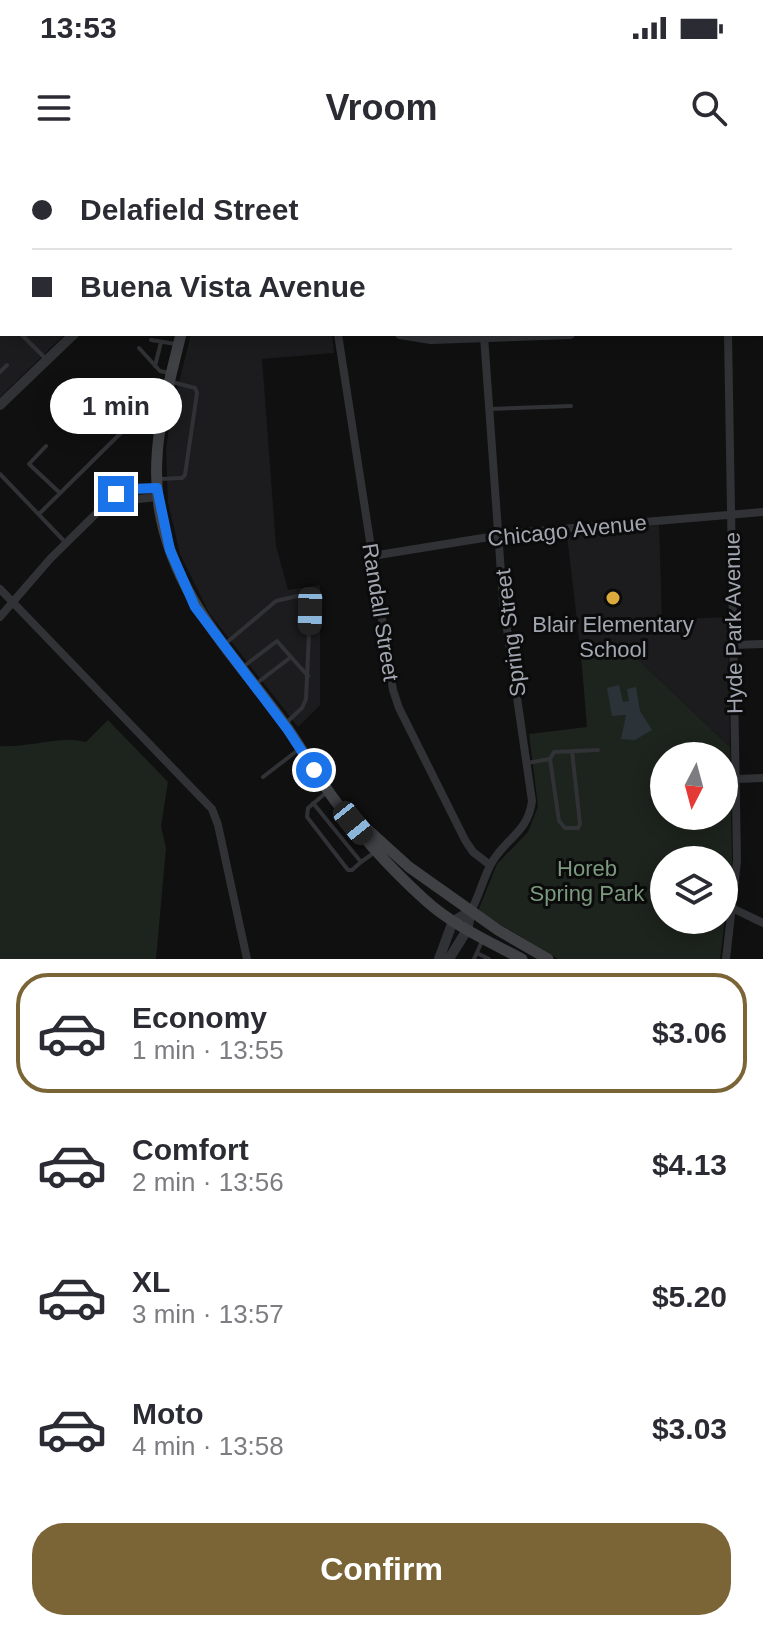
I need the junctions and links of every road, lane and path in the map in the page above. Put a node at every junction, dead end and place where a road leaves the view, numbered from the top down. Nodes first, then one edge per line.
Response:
1 (23, 336) edge
2 (72, 336) edge
3 (338, 336) edge
4 (412, 336) edge
5 (484, 336) joint
6 (728, 336) edge
7 (180, 339) edge
8 (151, 340) dead end
9 (161, 342) junction
10 (139, 348) dead end
11 (47, 360) junction
12 (7, 365) dead end
13 (155, 366) junction
14 (0, 372) edge
15 (170, 378) junction
16 (0, 405) edge
17 (571, 406) dead end
18 (489, 409) junction
19 (160, 421) junction
20 (46, 446) dead end
21 (0, 474) edge
22 (157, 488) junction
23 (60, 493) junction
24 (763, 512) edge
25 (40, 513) junction
26 (731, 514) junction
27 (499, 535) junction
28 (66, 543) junction
29 (372, 556) junction
30 (0, 589) edge
31 (13, 601) junction
32 (0, 617) edge
33 (763, 644) edge
34 (733, 645) junction
35 (224, 646) junction
36 (291, 657) junction
37 (241, 669) junction
38 (309, 677) junction
39 (254, 685) junction
40 (284, 724) junction
41 (736, 742) edge
42 (300, 748) junction
43 (598, 750) dead end
44 (572, 751) junction
45 (550, 759) junction
46 (527, 763) junction
47 (263, 777) dead end
48 (763, 778) edge
49 (738, 779) edge
50 (329, 791) junction
51 (313, 803) junction
52 (338, 803) junction
53 (376, 850) junction
54 (361, 862) junction
55 (490, 865) junction
56 (471, 911) junction
57 (738, 911) edge
58 (453, 921) junction
59 (763, 923) edge
60 (467, 930) junction
61 (729, 934) edge
62 (483, 938) junction
63 (477, 953) junction
64 (247, 959) edge
65 (439, 959) edge
66 (449, 959) edge
67 (474, 959) edge
68 (489, 959) edge
69 (522, 959) edge
70 (548, 959) edge
71 (726, 959) edge

1 - 11 lane
2 - 11 street
3 - 29 street, Randall Street
4 - 5 street
5 - 18 street, Spring Street
6 - 26 street, Hyde Park Avenue
7 - 9 lane
7 - 15 main road
8 - 9 lane
9 - 13 lane
10 - 13 lane
11 - 16 street
12 - 14 lane
13 - 15 lane
15 - 19 main road
15 - 22 lane
17 - 18 lane
18 - 27 street, Spring Street
19 - 22 main road
19 - 23 lane
20 - 23 lane
21 - 25 lane
22 - 28 street
22 - 35 main road
23 - 25 lane
24 - 26 street, Chicago Avenue
25 - 28 lane
26 - 27 street, Chicago Avenue
26 - 34 street, Hyde Park Avenue
27 - 29 street, Chicago Avenue
27 - 46 street, Spring Street
28 - 31 street
29 - 55 street, Randall Street
30 - 31 street
31 - 32 street
31 - 64 street
33 - 34 street
34 - 41 street, Hyde Park Avenue
35 - 37 main road
35 - 38 lane
36 - 37 lane
36 - 38 lane
36 - 39 lane
37 - 39 main road
38 - 40 lane
39 - 40 main road
40 - 42 main road
42 - 47 lane
42 - 50 main road
43 - 44 lane
44 - 45 lane
44 - 45 lane
45 - 46 lane
46 - 55 street, Spring Street
48 - 49 street
50 - 51 lane
50 - 52 main road
51 - 54 lane
51 - 54 lane
52 - 53 main road
52 - 56 main road
53 - 54 lane
53 - 58 main road
55 - 56 street, Spring Street
56 - 58 street
56 - 60 street
56 - 70 main road
57 - 59 street
58 - 60 main road
58 - 65 street
60 - 62 main road
60 - 66 street
61 - 71 street, Hyde Park Avenue
62 - 63 lane
62 - 69 main road
63 - 67 lane
63 - 68 lane

